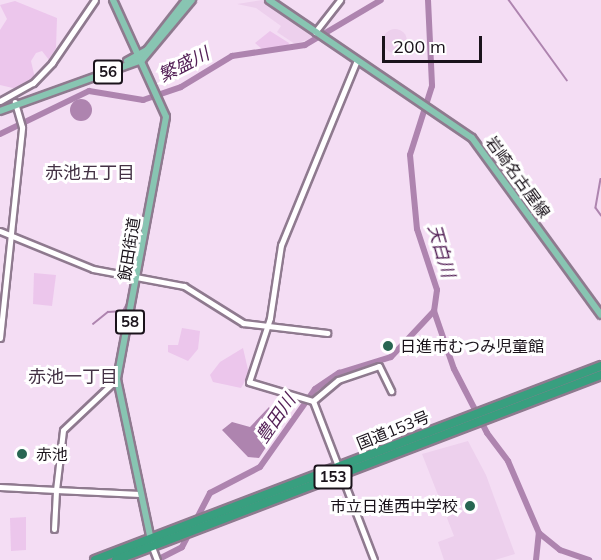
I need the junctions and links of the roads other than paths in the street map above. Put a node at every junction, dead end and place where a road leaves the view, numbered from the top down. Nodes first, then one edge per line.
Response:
1 (95, 0) edge
2 (113, 0) edge
3 (186, 0) edge
4 (192, 0) edge
5 (269, 0) edge
6 (340, 0) edge
7 (320, 35) junction
8 (141, 58) junction
9 (357, 60) junction
10 (0, 101) edge
11 (15, 104) junction
12 (0, 109) edge
13 (0, 231) edge
14 (11, 237) junction
15 (138, 277) junction
16 (2, 308) edge
17 (601, 315) edge
18 (267, 327) junction
19 (327, 333) dead end
20 (0, 338) edge
21 (601, 366) edge
22 (601, 375) edge
23 (117, 380) junction
24 (391, 392) dead end
25 (310, 398) junction
26 (340, 470) junction
27 (0, 487) edge
28 (56, 490) junction
29 (140, 494) junction
30 (54, 529) dead end
31 (150, 538) junction
32 (152, 548) junction
33 (95, 560) edge
34 (116, 560) edge
35 (157, 560) edge
36 (374, 560) edge

1 - 10 street
2 - 8 main road, 飯田街道 / 58
3 - 8 main road, 56
4 - 8 main road, 56
5 - 7 main road, 岩崎名古屋線
6 - 7 street
7 - 9 main road, 岩崎名古屋線
8 - 11 main road, 56
8 - 15 main road, 飯田街道 / 58
9 - 17 main road, 岩崎名古屋線
9 - 18 street
11 - 12 main road, 56
11 - 14 street
13 - 14 street
14 - 15 street
14 - 16 street
15 - 18 street
15 - 23 main road, 飯田街道 / 58
16 - 20 street
18 - 19 street
18 - 25 street
21 - 26 highway, 国道153号 / 153
22 - 26 highway, 国道153号 / 153
23 - 28 street
23 - 29 main road, 飯田街道 / 58
24 - 25 street
25 - 26 street
26 - 31 highway, 国道153号 / 153
26 - 32 highway, 国道153号 / 153
26 - 36 street
27 - 28 street
28 - 29 street
28 - 30 street
29 - 31 main road, 飯田街道 / 58
31 - 32 main road, 飯田街道 / 58
31 - 33 highway, 国道153号 / 153
32 - 34 highway, 国道153号 / 153
32 - 35 street

